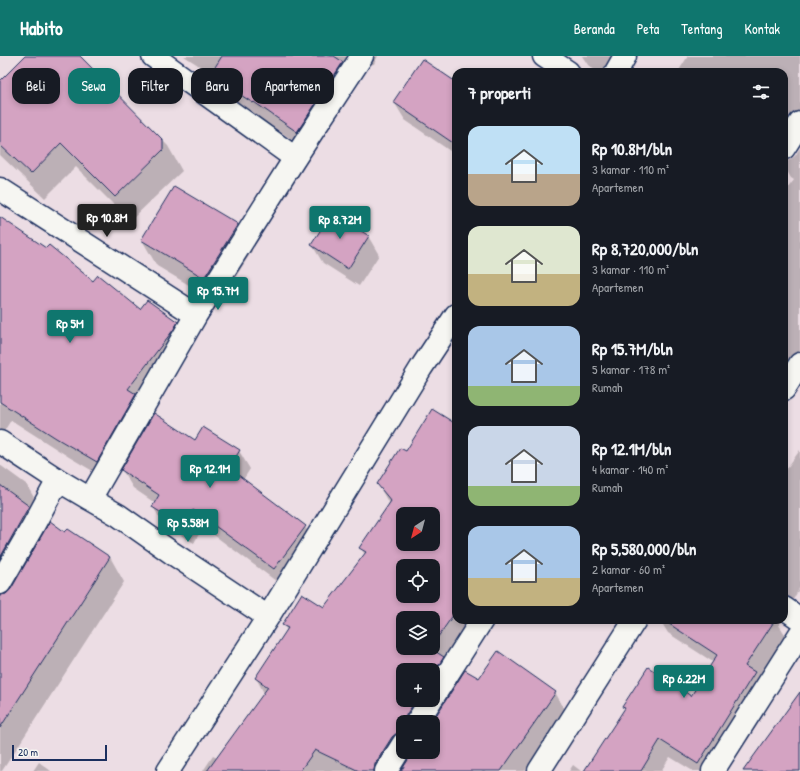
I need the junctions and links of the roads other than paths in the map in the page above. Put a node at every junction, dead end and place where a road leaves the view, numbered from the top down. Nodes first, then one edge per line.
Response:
1 (153, 56) edge
2 (362, 56) edge
3 (544, 56) edge
4 (625, 56) edge
5 (562, 68) edge
6 (618, 68) edge
7 (800, 123) edge
8 (788, 142) edge
9 (295, 158) junction
10 (0, 189) edge
11 (196, 315) junction
12 (452, 321) edge
13 (800, 364) edge
14 (788, 382) edge
15 (0, 442) edge
16 (58, 480) junction
17 (90, 499) junction
18 (0, 583) edge
19 (788, 611) edge
20 (268, 617) junction
21 (800, 620) edge
22 (479, 624) edge
23 (631, 624) edge
24 (800, 634) edge
25 (440, 686) edge
26 (396, 755) edge
27 (168, 771) edge
28 (386, 771) edge
29 (539, 771) edge
30 (714, 771) edge

1 - 9 street
2 - 9 street
3 - 5 street
4 - 6 street
7 - 8 street
9 - 11 street
10 - 11 street
11 - 17 street
12 - 20 street
13 - 14 street
15 - 16 street
16 - 17 street
16 - 18 street
17 - 20 street
19 - 21 street
20 - 27 street
22 - 25 street
23 - 29 street
24 - 30 street
26 - 28 street

